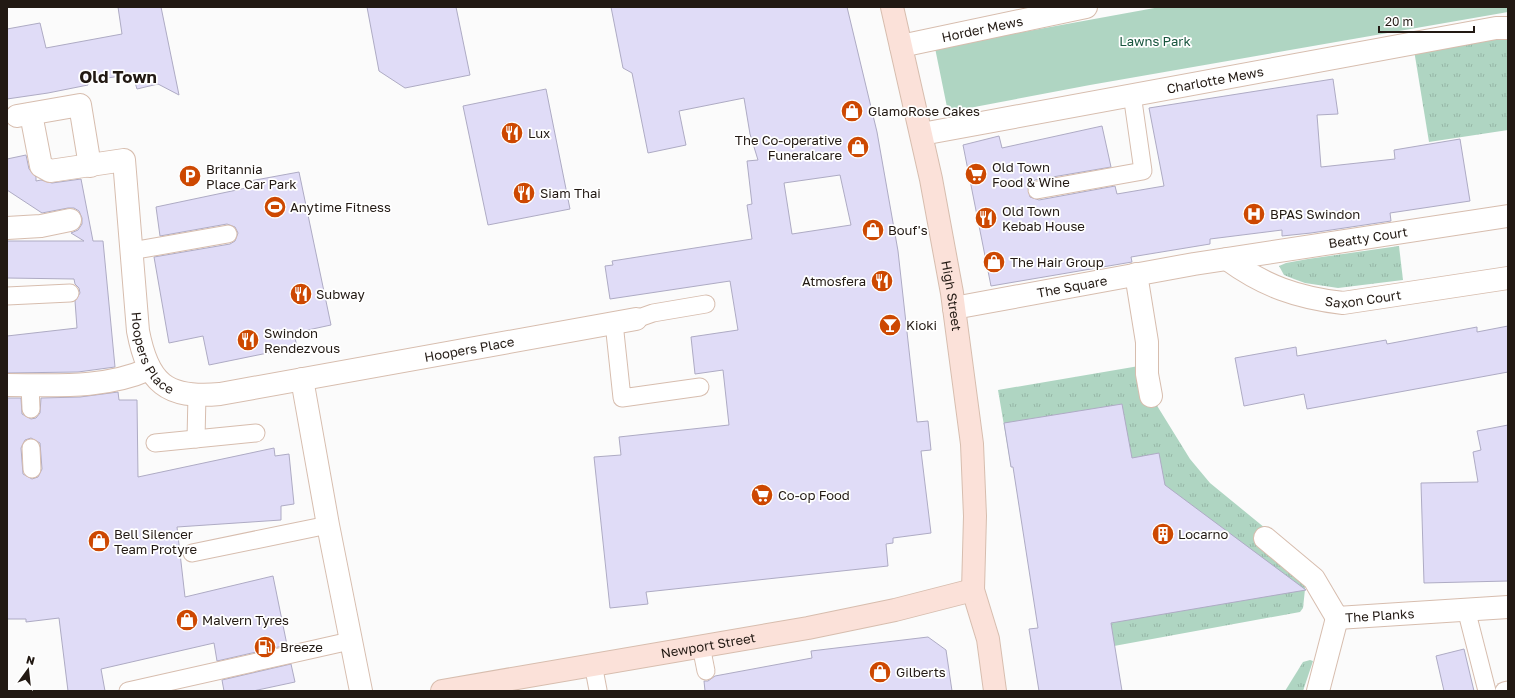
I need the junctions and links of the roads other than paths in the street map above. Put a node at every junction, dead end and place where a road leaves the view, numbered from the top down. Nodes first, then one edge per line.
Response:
1 (892, 7) edge
2 (1086, 7) edge
3 (1508, 28) edge
4 (901, 46) junction
5 (1132, 94) junction
6 (922, 134) junction
7 (90, 166) junction
8 (1037, 190) dead end
9 (1508, 216) edge
10 (70, 220) dead end
11 (7, 228) edge
12 (228, 234) dead end
13 (131, 251) junction
14 (1227, 259) junction
15 (1136, 274) junction
16 (1508, 278) edge
17 (70, 293) dead end
18 (7, 296) edge
19 (706, 304) dead end
20 (954, 308) junction
21 (636, 319) joint
22 (614, 323) junction
23 (149, 369) junction
24 (302, 379) junction
25 (7, 385) edge
26 (30, 385) junction
27 (700, 387) dead end
28 (197, 395) junction
29 (1151, 396) dead end
30 (31, 409) dead end
31 (256, 433) dead end
32 (196, 439) junction
33 (155, 443) dead end
34 (31, 448) dead end
35 (32, 470) dead end
36 (328, 525) junction
37 (1265, 538) dead end
38 (192, 554) dead end
39 (973, 590) junction
40 (1508, 607) edge
41 (1466, 609) junction
42 (1337, 618) junction
43 (350, 641) junction
44 (701, 646) junction
45 (592, 664) junction
46 (706, 670) dead end
47 (164, 687) edge
48 (598, 690) dead end
49 (1508, 690) edge
50 (128, 691) edge
51 (361, 691) edge
52 (442, 691) edge
53 (995, 691) edge
54 (1318, 691) edge
55 (1487, 691) edge
56 (1504, 691) edge

1 - 4 main road, High Street
2 - 4 street, Horder Mews
3 - 5 street, Charlotte Mews
4 - 6 main road, High Street
5 - 6 street, Charlotte Mews
5 - 8 lane
6 - 20 main road, High Street
7 - 7 street
7 - 13 street, Hoopers Place
9 - 14 street, Beatty Court
10 - 11 street
12 - 13 lane
13 - 23 street, Hoopers Place
14 - 15 street, Beatty Court
14 - 16 street, Saxon Court
15 - 20 street, The Square
15 - 29 street
17 - 18 lane
19 - 21 lane
20 - 39 main road, High Street
21 - 22 street, Hoopers Place
22 - 24 street, Hoopers Place
22 - 27 lane
23 - 26 street
23 - 28 street, Hoopers Place
24 - 28 street, Hoopers Place
24 - 36 street
25 - 26 street
26 - 30 lane
28 - 32 lane
31 - 32 lane
32 - 33 lane
34 - 35 lane
36 - 38 lane
36 - 43 street
37 - 42 street, The Planks
39 - 44 main road, Newport Street
39 - 53 main road, High Street
40 - 41 street, The Planks
41 - 42 street, The Planks
41 - 55 lane
42 - 54 street
43 - 47 lane
43 - 51 street
44 - 45 main road, Newport Street
44 - 46 lane
45 - 48 lane
45 - 52 main road, Newport Street
47 - 50 lane
49 - 56 lane

